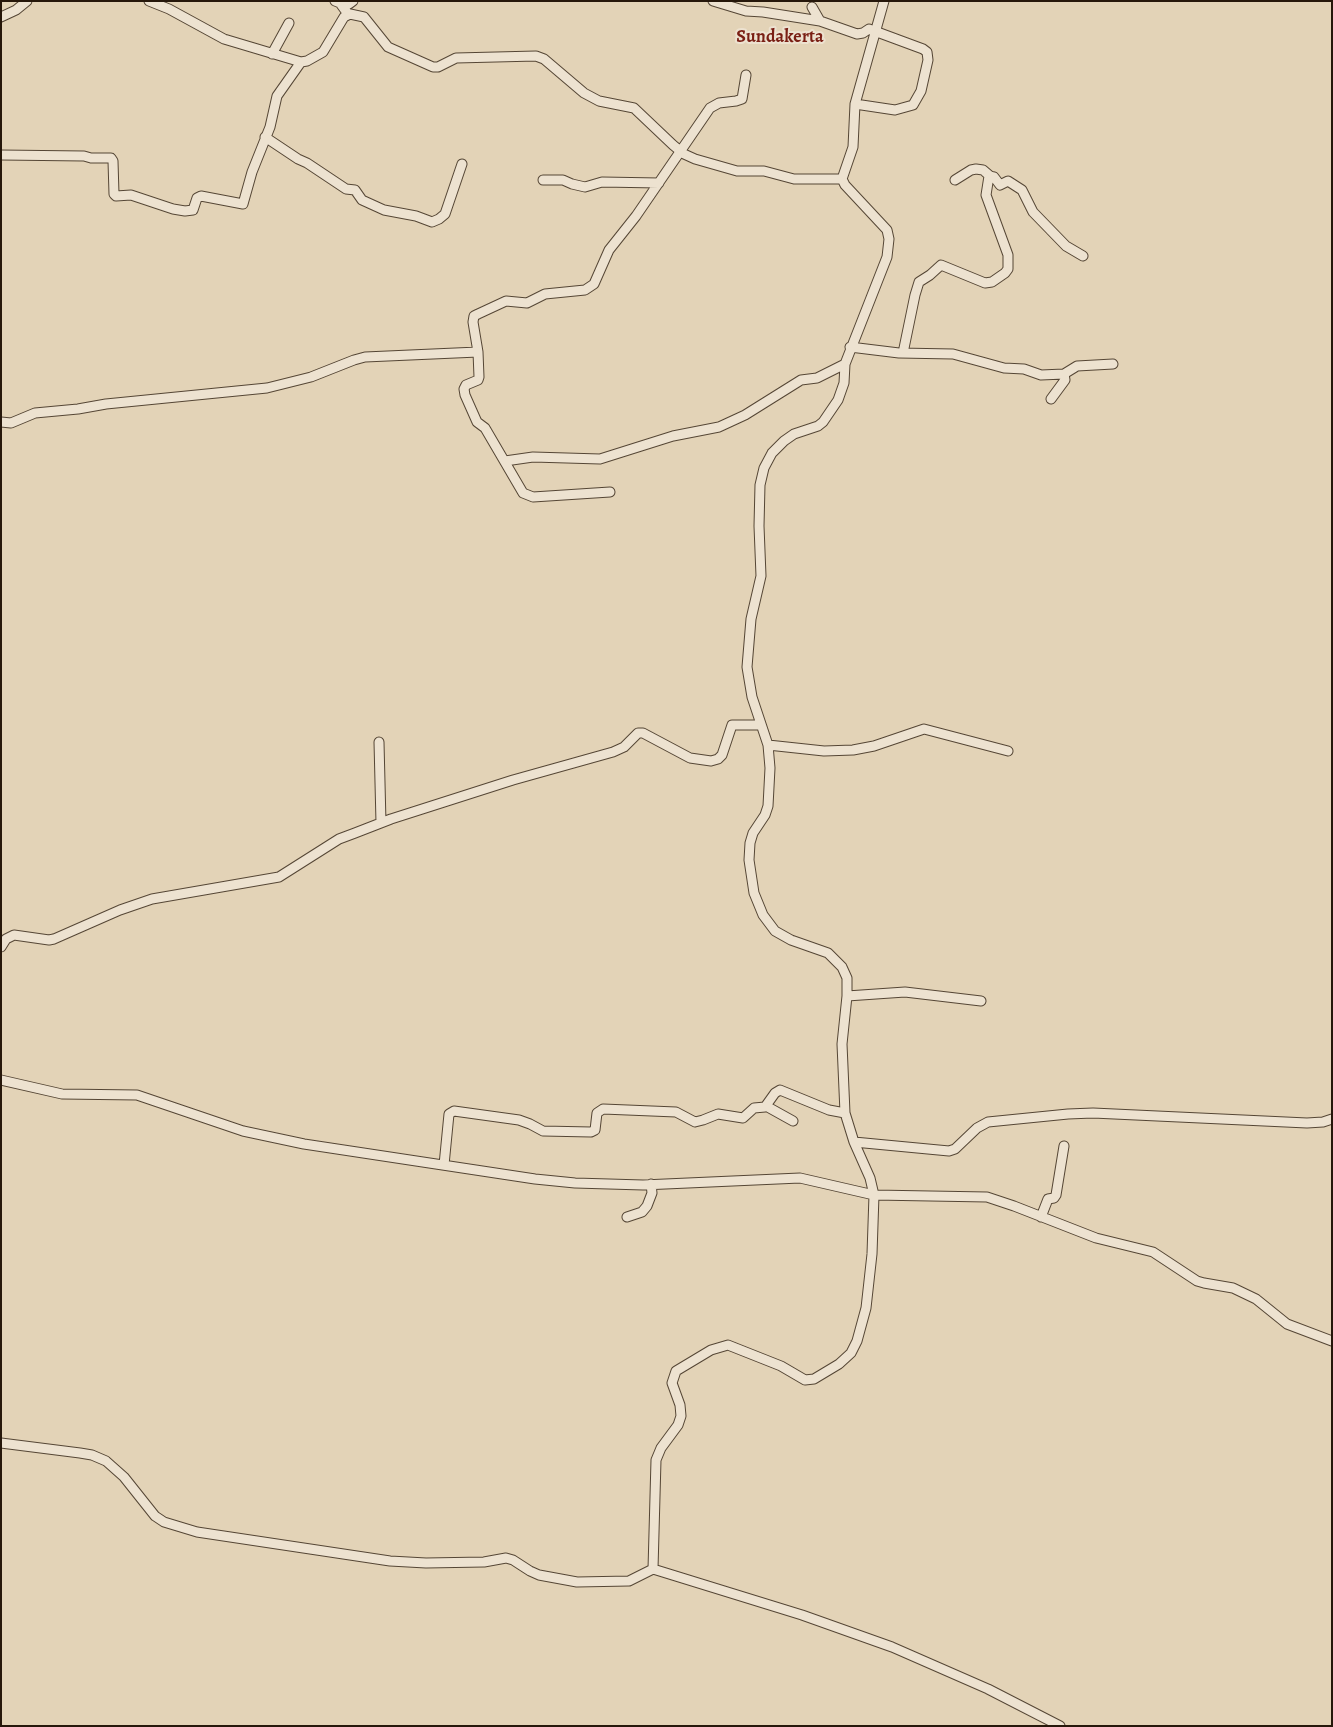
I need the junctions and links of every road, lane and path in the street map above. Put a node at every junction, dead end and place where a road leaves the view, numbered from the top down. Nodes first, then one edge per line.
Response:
1 (27, 1) edge
2 (149, 1) edge
3 (353, 1) edge
4 (713, 1) edge
5 (884, 1) edge
6 (339, 3) edge
7 (812, 6) dead end
8 (348, 14) junction
9 (1, 17) edge
10 (820, 21) junction
11 (289, 23) dead end
12 (876, 32) junction
13 (272, 54) junction
14 (301, 62) junction
15 (746, 75) dead end
16 (855, 104) junction
17 (265, 137) junction
18 (681, 151) junction
19 (1, 155) edge
20 (462, 164) dead end
21 (990, 176) junction
22 (842, 179) junction
23 (544, 180) dead end
24 (955, 180) dead end
25 (659, 183) junction
26 (1083, 256) dead end
27 (850, 347) junction
28 (478, 352) junction
29 (903, 353) junction
30 (845, 364) junction
31 (1113, 364) dead end
32 (1064, 374) junction
33 (1051, 399) dead end
34 (1, 422) edge
35 (505, 461) junction
36 (610, 492) dead end
37 (761, 725) junction
38 (379, 742) dead end
39 (768, 745) junction
40 (1008, 751) dead end
41 (381, 822) junction
42 (1, 947) edge
43 (847, 996) junction
44 (981, 1001) dead end
45 (1, 1080) edge
46 (766, 1106) junction
47 (845, 1113) junction
48 (1332, 1119) edge
49 (793, 1121) dead end
50 (854, 1142) junction
51 (1064, 1146) dead end
52 (444, 1165) junction
53 (651, 1184) junction
54 (874, 1195) junction
55 (627, 1217) dead end
56 (1041, 1217) junction
57 (1332, 1341) edge
58 (1, 1443) edge
59 (653, 1569) junction
60 (1060, 1726) edge

1 - 9 street
2 - 13 street
3 - 6 street
4 - 10 street
5 - 12 street
6 - 8 street
7 - 10 street
8 - 14 street
8 - 18 street
10 - 12 street
11 - 13 street
12 - 16 street
12 - 16 street
13 - 14 street
14 - 17 street
15 - 18 street
16 - 22 street
17 - 19 street
17 - 20 street
18 - 22 street
18 - 25 street
21 - 24 street
21 - 26 street
21 - 29 street
22 - 27 street
23 - 25 street
25 - 28 street
27 - 29 street
27 - 30 street
28 - 34 street
28 - 35 street
29 - 32 street
30 - 35 street
30 - 37 street
31 - 32 street
32 - 33 street
35 - 36 street
37 - 39 street
37 - 41 street
38 - 41 street
39 - 40 street
39 - 43 street
41 - 42 street
43 - 44 street
43 - 47 street
45 - 52 street
46 - 47 street
46 - 49 street
46 - 52 street
47 - 50 street
48 - 50 street
50 - 54 street
51 - 56 street
52 - 53 street
53 - 54 street
53 - 55 street
54 - 56 street
54 - 59 street
56 - 57 street
58 - 59 street
59 - 60 street

